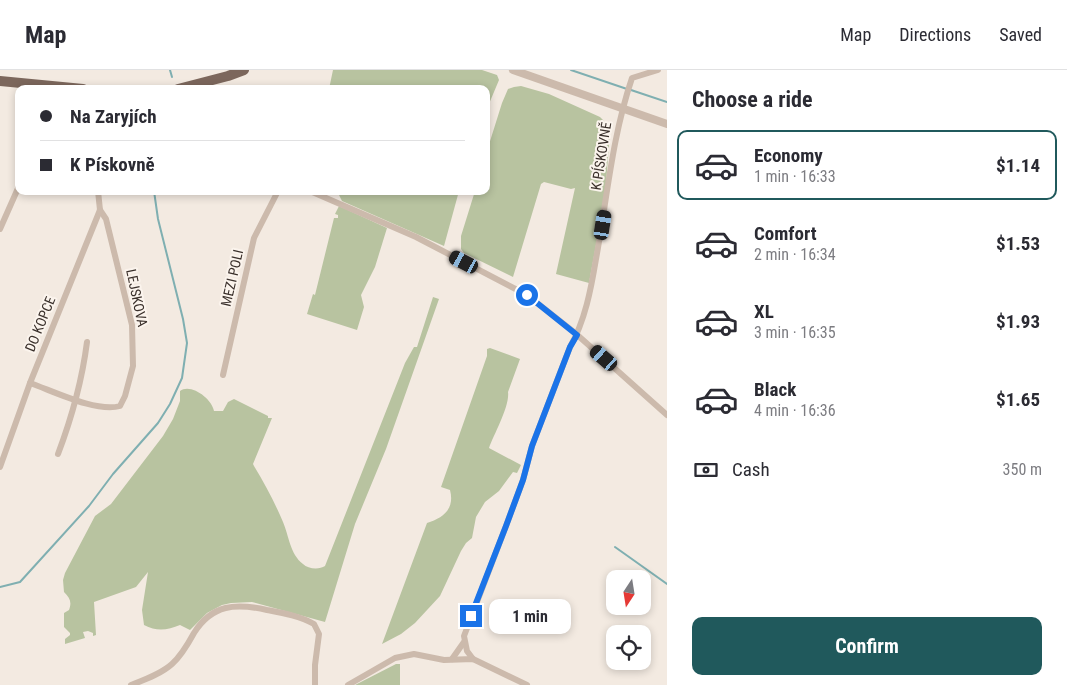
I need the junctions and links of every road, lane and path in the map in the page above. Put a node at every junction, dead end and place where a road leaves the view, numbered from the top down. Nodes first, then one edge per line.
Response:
1 (244, 70) edge
2 (513, 70) edge
3 (658, 70) edge
4 (0, 81) edge
5 (26, 85) edge
6 (195, 85) edge
7 (622, 109) junction
8 (667, 124) edge
9 (15, 195) edge
10 (98, 195) edge
11 (276, 195) edge
12 (319, 195) edge
13 (100, 210) junction
14 (0, 229) edge
15 (577, 335) junction
16 (87, 342) dead end
17 (223, 376) dead end
18 (30, 383) junction
19 (76, 400) junction
20 (667, 415) edge
21 (58, 454) dead end
22 (0, 467) edge
23 (464, 642) junction
24 (452, 659) junction
25 (472, 660) junction
26 (131, 685) edge
27 (315, 685) edge
28 (348, 685) edge
29 (527, 685) edge

1 - 6 main road
2 - 7 street
3 - 7 street, K PÍSKOVNĚ
4 - 5 main road
7 - 8 street
7 - 15 street, K PÍSKOVNĚ
9 - 14 street
10 - 13 street, DO KOPCE
11 - 17 street, MEZI POLI
12 - 15 street
13 - 18 street, DO KOPCE
13 - 19 street, LEJSKOVA
15 - 20 street
15 - 23 street, K PÍSKOVNĚ
16 - 19 street
18 - 19 street, LEJSKOVA
18 - 22 street, DO KOPCE
19 - 21 street
23 - 24 street, K PÍSKOVNĚ
23 - 25 street
24 - 25 street
24 - 28 street
25 - 29 street
26 - 27 street

